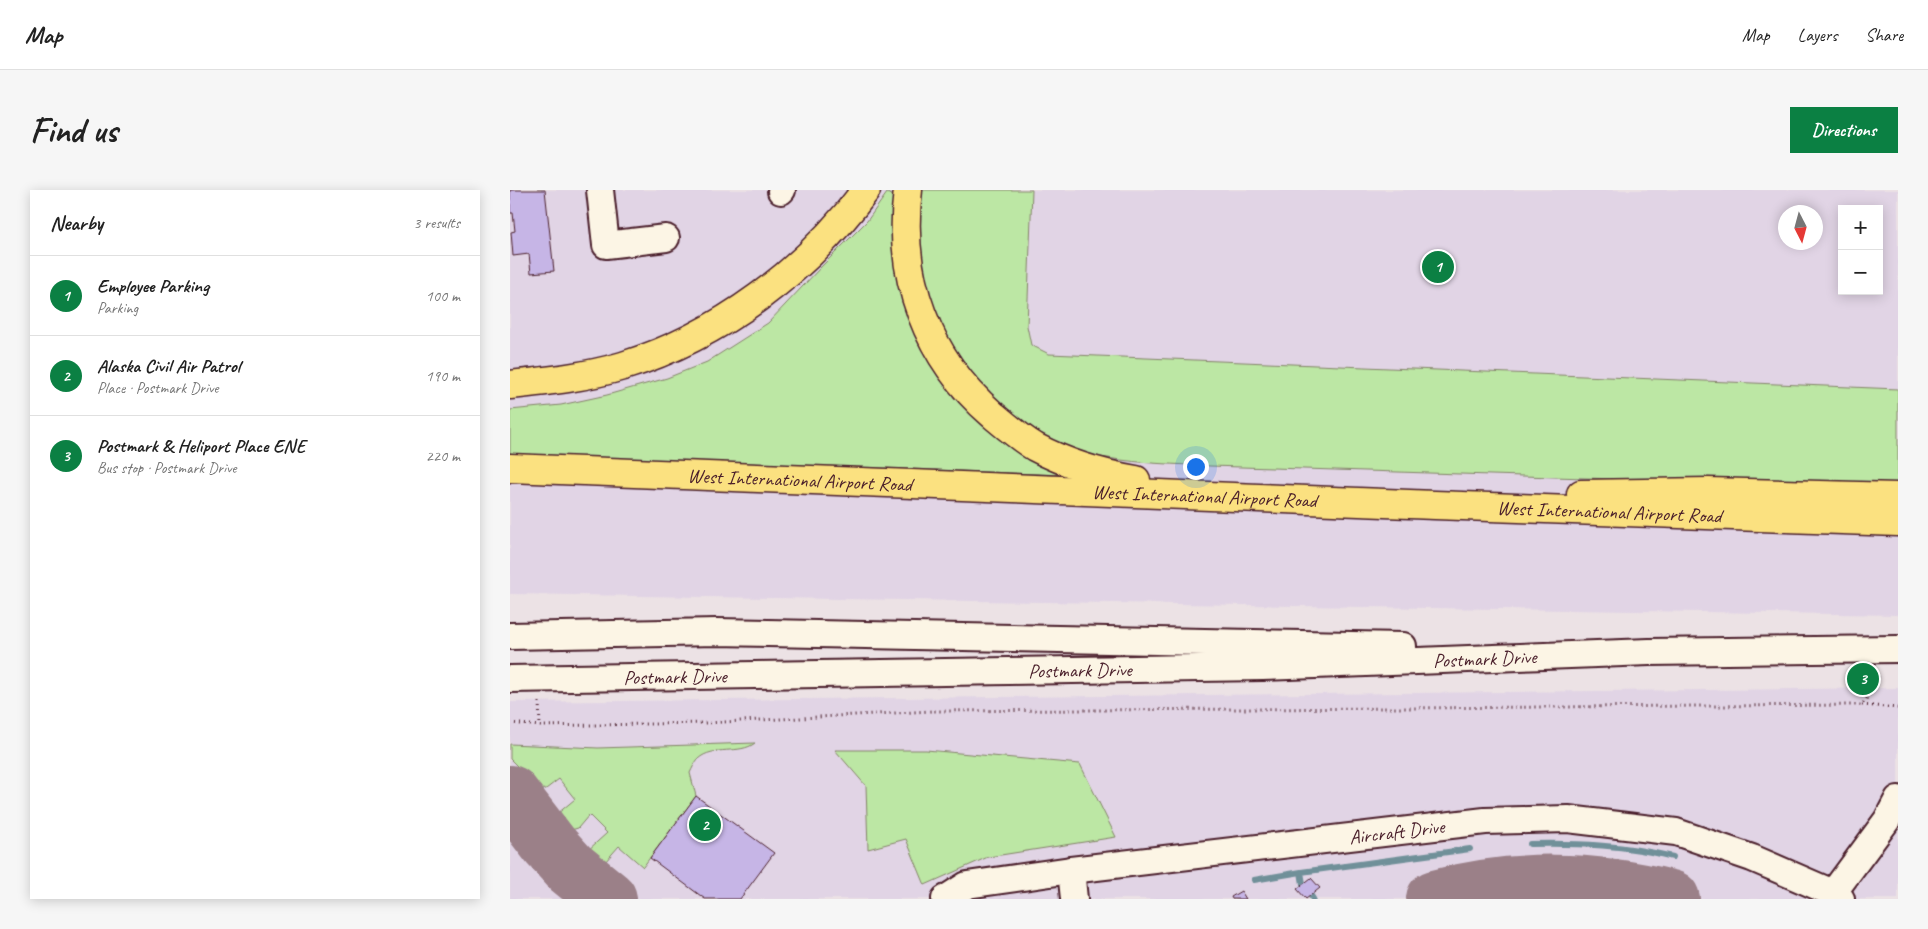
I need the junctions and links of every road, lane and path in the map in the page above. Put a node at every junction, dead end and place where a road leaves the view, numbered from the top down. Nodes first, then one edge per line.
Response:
1 (600, 190) edge
2 (866, 190) edge
3 (908, 190) edge
4 (666, 238) dead end
5 (510, 385) edge
6 (510, 468) edge
7 (1241, 497) junction
8 (1898, 497) edge
9 (1435, 505) junction
10 (1898, 522) edge
11 (510, 636) edge
12 (1892, 649) edge
13 (1649, 652) junction
14 (510, 679) edge
15 (539, 702) dead end
16 (1859, 705) junction
17 (1898, 708) edge
18 (510, 723) edge
19 (540, 726) junction
20 (1898, 799) edge
21 (1071, 870) junction
22 (1837, 896) edge
23 (945, 899) edge
24 (1074, 899) edge

1 - 4 street
2 - 5 main road
3 - 7 main road
6 - 7 main road, West International Airport Road
7 - 9 main road, West International Airport Road
8 - 9 main road
9 - 10 main road, West International Airport Road
11 - 13 street, Postmark Drive
12 - 13 street, Postmark Drive
12 - 16 path
13 - 14 street, Postmark Drive
15 - 19 path
16 - 17 path
16 - 19 path
18 - 19 path
20 - 22 street
21 - 22 street, Aircraft Drive
21 - 23 street, Aircraft Drive
21 - 24 street

